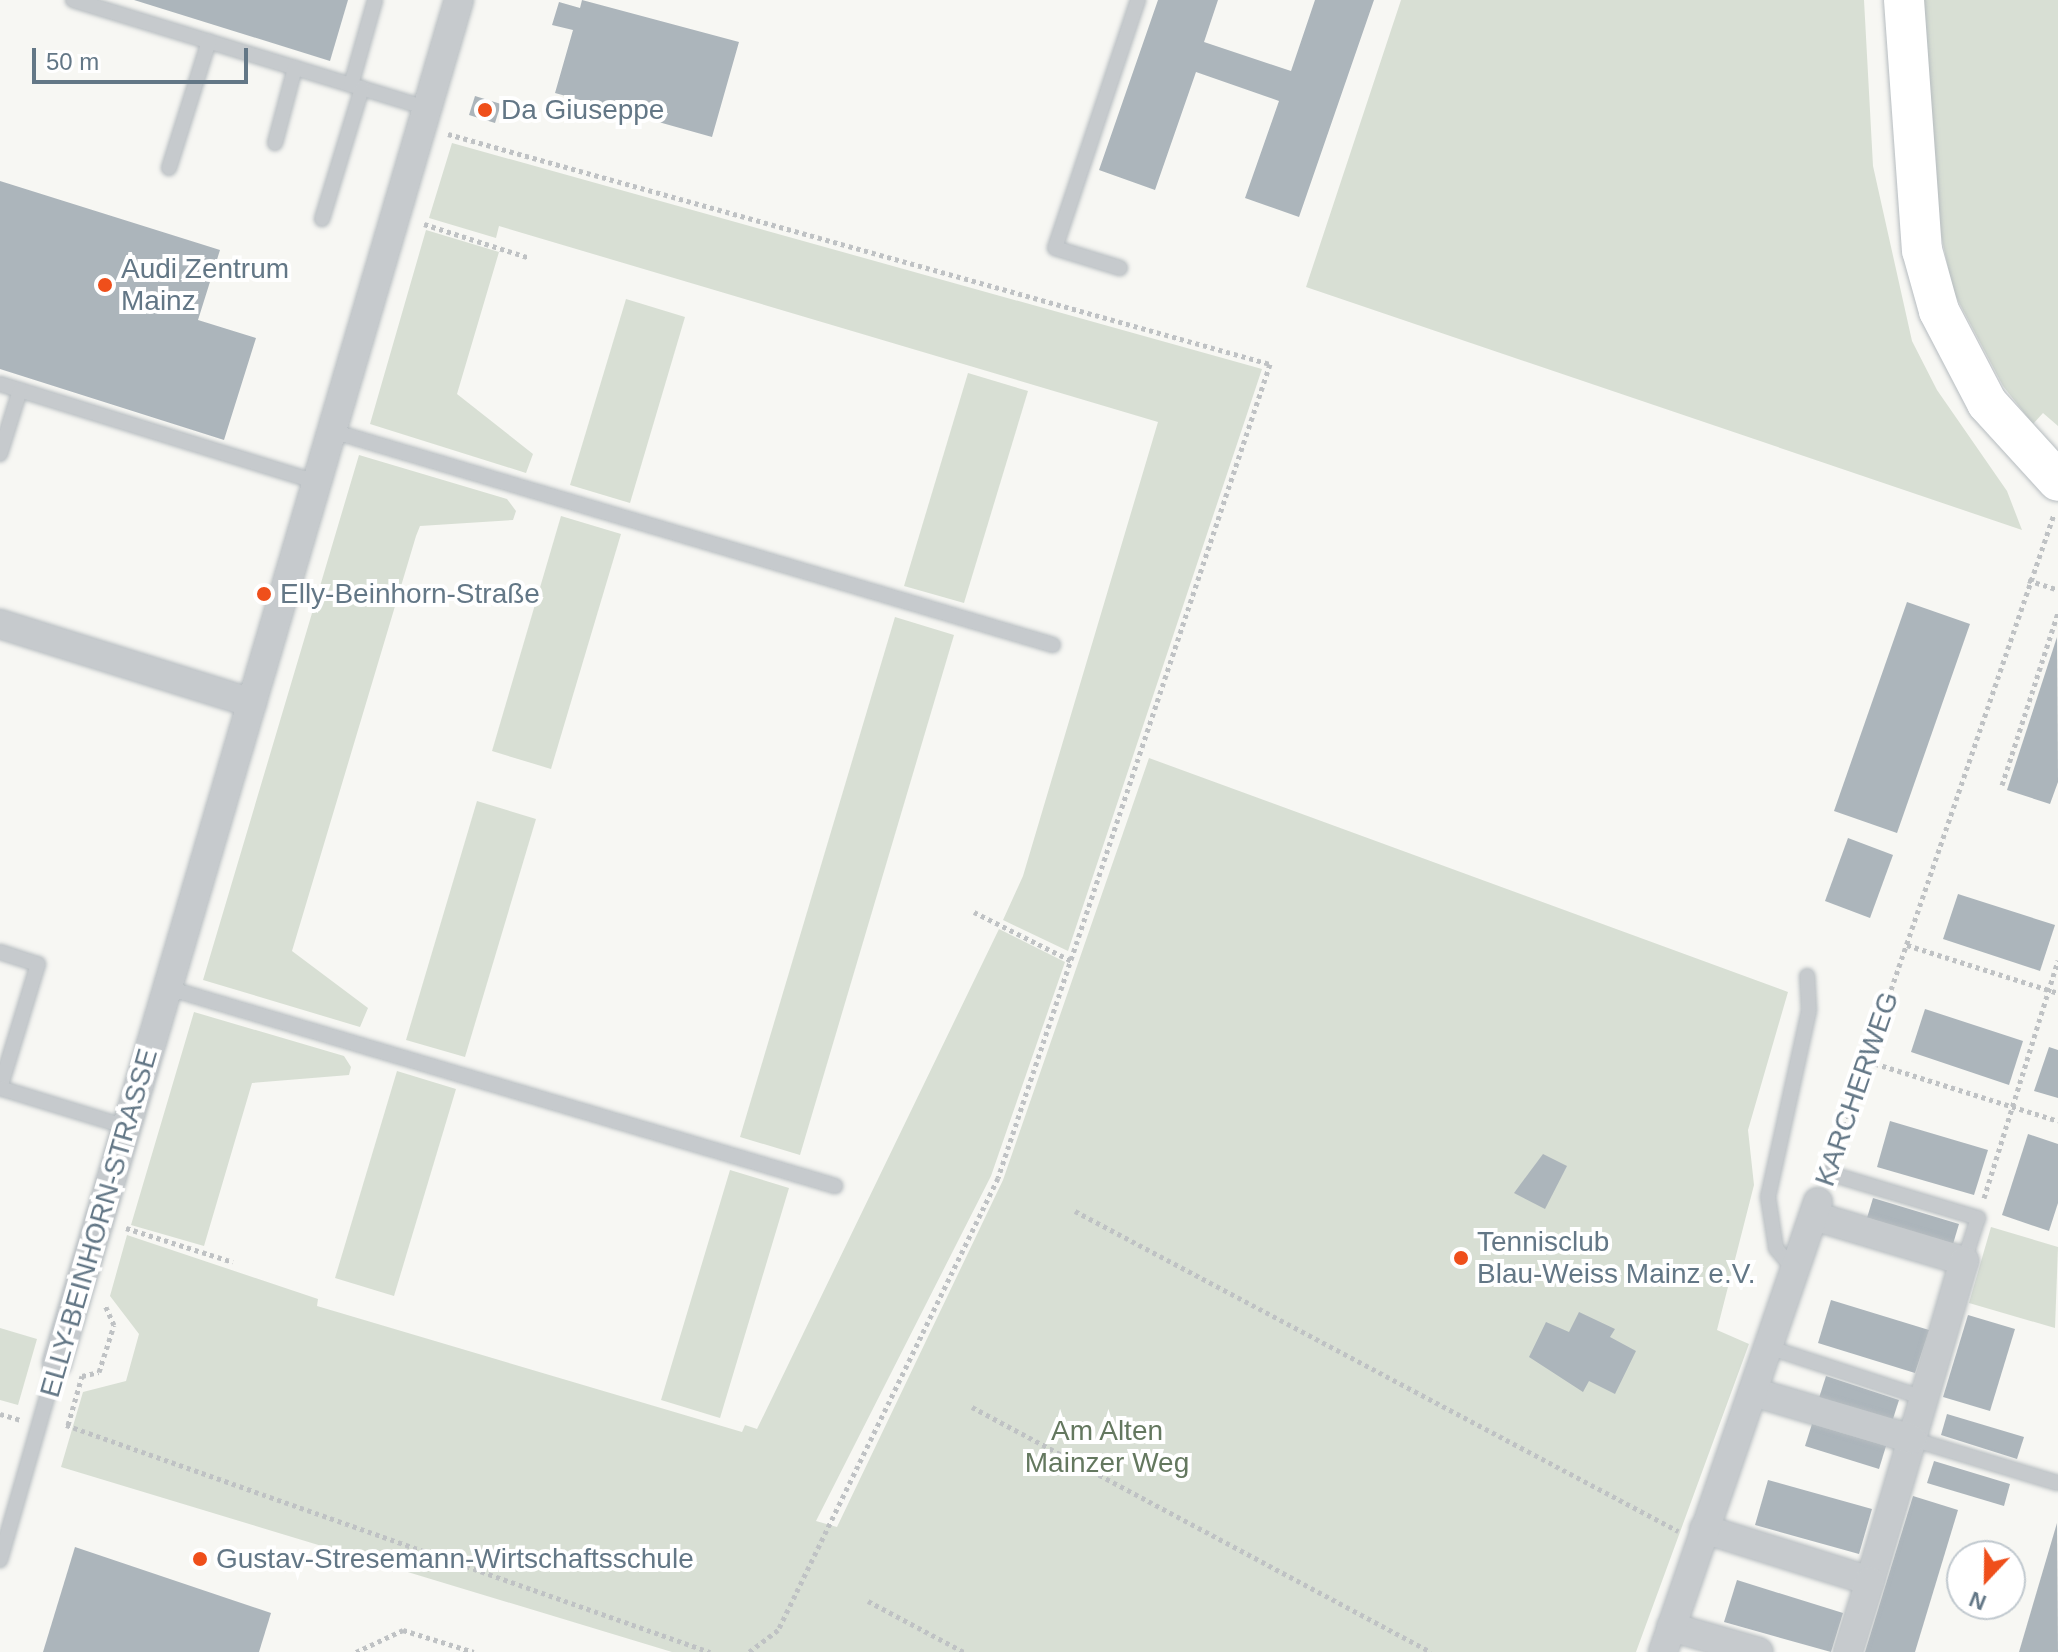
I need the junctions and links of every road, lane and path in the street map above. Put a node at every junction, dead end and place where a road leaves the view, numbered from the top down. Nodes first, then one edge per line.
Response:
1 (73, 0) edge
2 (375, 0) edge
3 (459, 0) edge
4 (1138, 0) edge
5 (1904, 0) edge
6 (209, 41) junction
7 (295, 68) junction
8 (356, 86) junction
9 (425, 118) junction
10 (275, 143) dead end
11 (169, 168) dead end
12 (322, 219) dead end
13 (424, 224) dead end
14 (530, 258) dead end
15 (1120, 268) dead end
16 (0, 384) edge
17 (20, 390) junction
18 (332, 431) junction
19 (0, 454) edge
20 (2058, 481) edge
21 (317, 482) junction
22 (2048, 525) dead end
23 (2028, 580) junction
24 (2058, 590) edge
25 (2058, 613) edge
26 (2, 630) edge
27 (1053, 645) dead end
28 (252, 703) junction
29 (2002, 785) dead end
30 (974, 912) dead end
31 (1907, 945) junction
32 (0, 952) edge
33 (2058, 960) edge
34 (1072, 961) junction
35 (1807, 976) dead end
36 (168, 988) junction
37 (2048, 990) junction
38 (2058, 993) edge
39 (1867, 1061) junction
40 (0, 1088) edge
41 (2012, 1107) junction
42 (2058, 1121) edge
43 (127, 1127) junction
44 (1828, 1173) joint
45 (835, 1186) dead end
46 (1075, 1211) dead end
47 (1978, 1218) junction
48 (126, 1228) dead end
49 (1964, 1261) junction
50 (233, 1262) dead end
51 (1795, 1271) junction
52 (1768, 1347) junction
53 (57, 1363) joint
54 (1753, 1392) junction
55 (1924, 1398) junction
56 (972, 1407) dead end
57 (39, 1426) junction
58 (1912, 1439) junction
59 (2058, 1483) edge
60 (1702, 1536) junction
61 (0, 1560) edge
62 (1870, 1581) junction
63 (868, 1601) dead end
64 (1667, 1639) edge
65 (356, 1652) edge
66 (474, 1652) edge
67 (710, 1652) edge
68 (749, 1652) edge
69 (964, 1652) edge
70 (1431, 1652) edge
71 (1759, 1652) edge
72 (1848, 1652) edge

1 - 6 lane
2 - 8 lane
3 - 9 street, ELLY-BEINHORN-STRASSE
4 - 15 lane
5 - 20 street
6 - 7 lane
6 - 11 lane
7 - 8 lane
7 - 10 lane
8 - 9 lane
8 - 12 lane
9 - 18 street, ELLY-BEINHORN-STRASSE
9 - 34 path
13 - 14 path
16 - 17 lane
17 - 19 lane
17 - 21 lane
18 - 21 street, ELLY-BEINHORN-STRASSE
18 - 27 lane
21 - 28 street, ELLY-BEINHORN-STRASSE
22 - 23 path, KARCHERWEG
23 - 24 path
23 - 31 path, KARCHERWEG
25 - 29 path
26 - 28 street
28 - 36 street, ELLY-BEINHORN-STRASSE
30 - 34 path
31 - 37 path
31 - 39 path, KARCHERWEG
32 - 40 lane
33 - 37 path
34 - 68 path
35 - 51 lane
36 - 43 street, ELLY-BEINHORN-STRASSE
36 - 45 lane
37 - 38 path
37 - 41 path
39 - 41 path
39 - 44 path, KARCHERWEG
40 - 43 lane
41 - 42 path
41 - 47 path
43 - 53 street, ELLY-BEINHORN-STRASSE
44 - 47 lane
46 - 60 path
47 - 49 lane
48 - 50 path
49 - 51 street, KARCHERWEG
49 - 55 street
51 - 52 street, KARCHERWEG
52 - 54 street, KARCHERWEG
52 - 55 lane
53 - 57 lane, ELLY-BEINHORN-STRASSE
54 - 58 street
54 - 60 street, KARCHERWEG
55 - 58 street
56 - 70 path
57 - 61 lane, ELLY-BEINHORN-STRASSE
57 - 67 path
58 - 59 lane
58 - 62 street
60 - 62 street
60 - 64 street, KARCHERWEG
62 - 72 street
63 - 69 path
64 - 71 street
65 - 66 path

